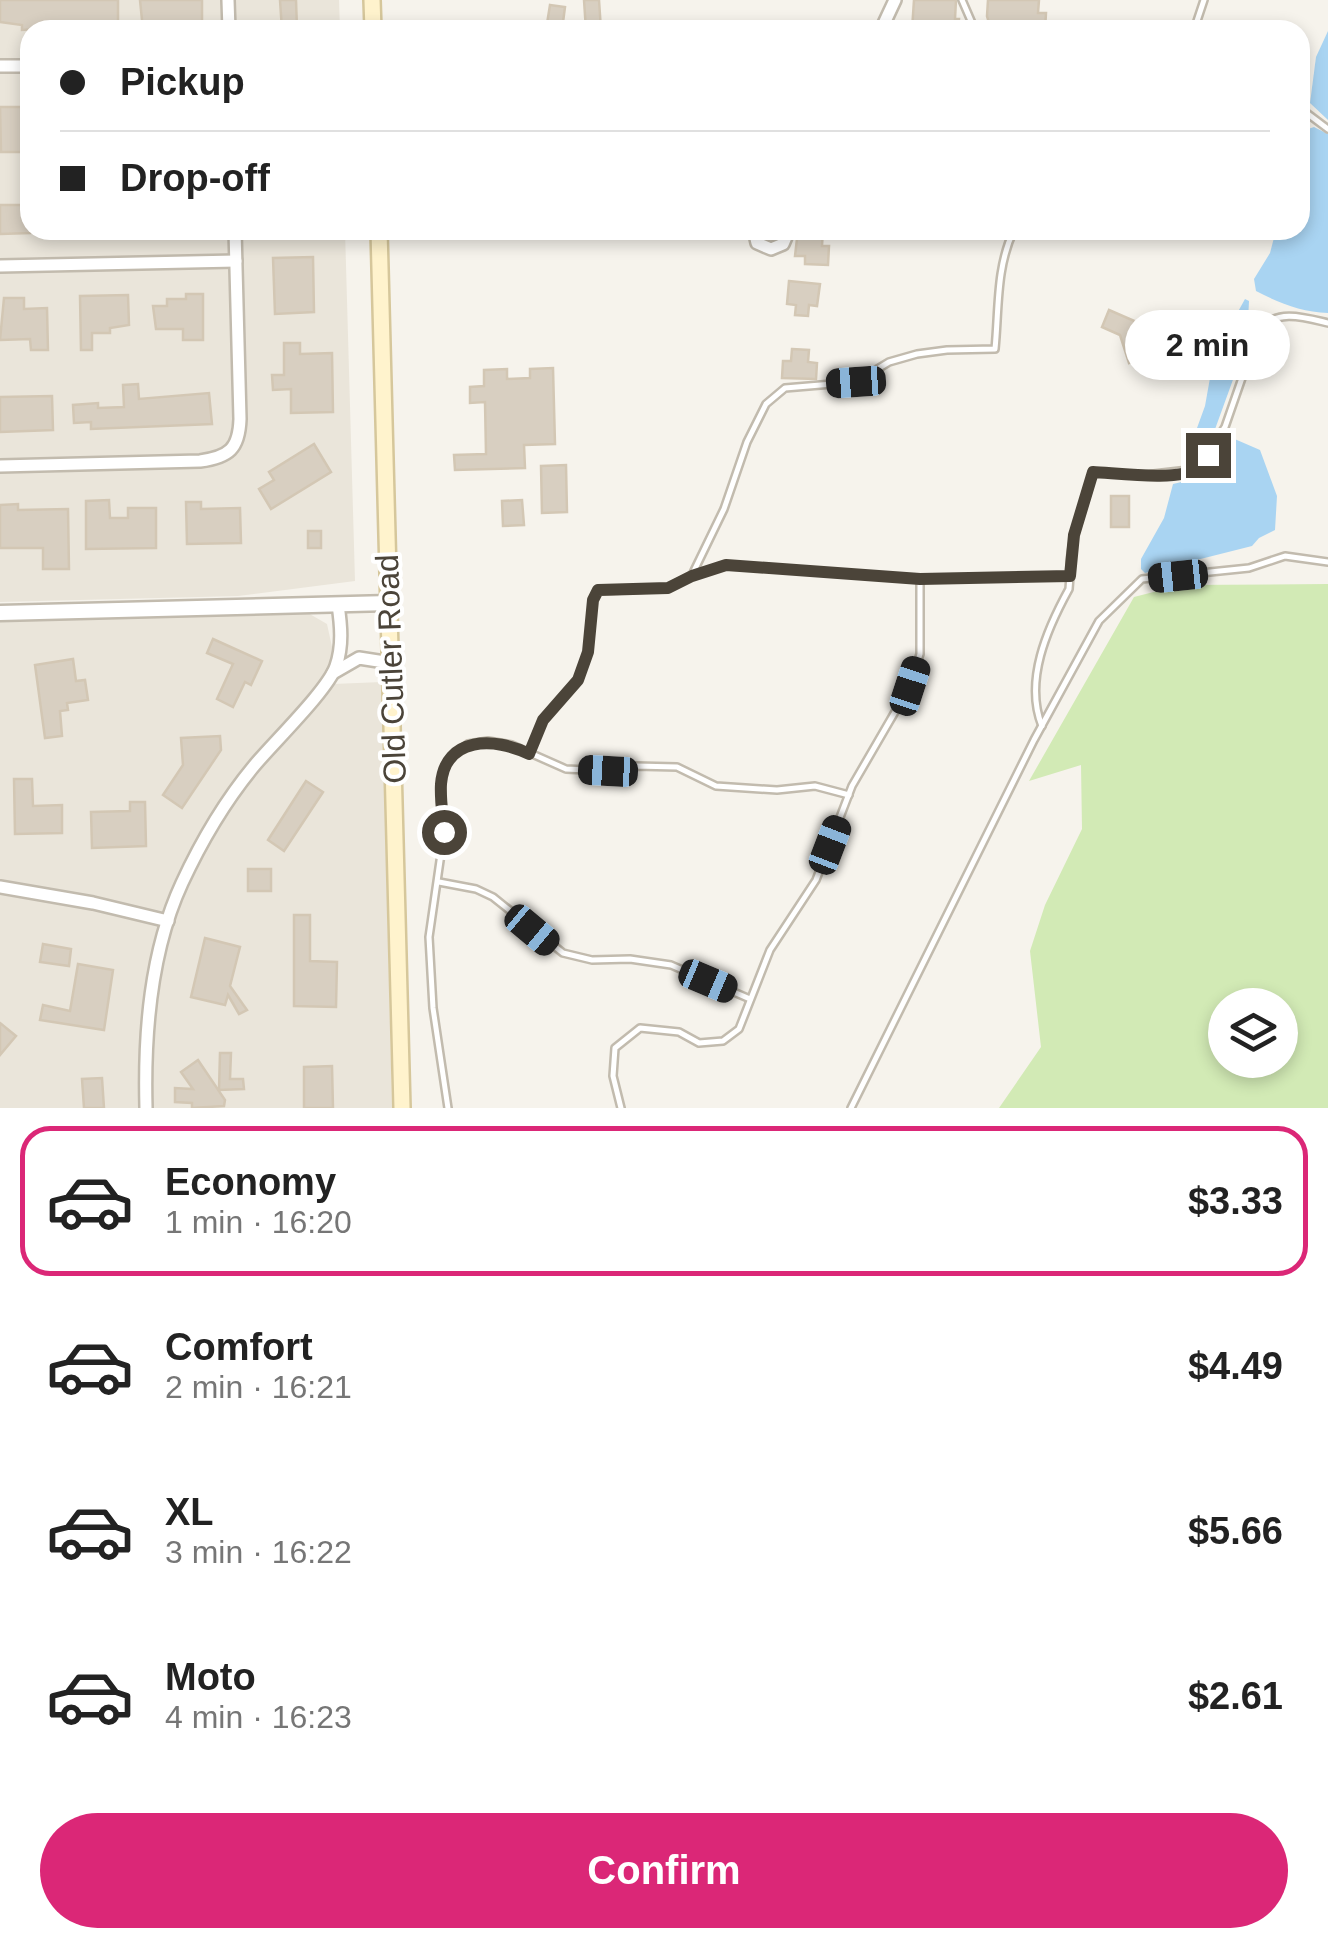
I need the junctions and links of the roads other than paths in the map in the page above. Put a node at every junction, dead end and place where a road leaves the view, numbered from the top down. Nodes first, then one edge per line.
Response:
1 (235, 240) edge
2 (379, 240) edge
3 (756, 240) edge
4 (785, 240) edge
5 (1009, 240) edge
6 (236, 261) junction
7 (0, 266) edge
8 (1328, 323) edge
9 (0, 466) edge
10 (1328, 562) edge
11 (692, 576) junction
12 (1070, 576) junction
13 (920, 579) junction
14 (390, 603) junction
15 (338, 605) junction
16 (0, 613) edge
17 (391, 663) junction
18 (333, 673) junction
19 (1042, 726) junction
20 (529, 754) junction
21 (848, 795) junction
22 (438, 882) junction
23 (0, 887) edge
24 (168, 921) junction
25 (750, 999) junction
26 (146, 1108) edge
27 (402, 1108) edge
28 (448, 1108) edge
29 (621, 1108) edge
30 (851, 1108) edge

1 - 6 street
2 - 14 main road, Old Cutler Road
3 - 4 street
5 - 11 lane
6 - 7 street
6 - 9 street
8 - 12 lane
10 - 19 lane
11 - 13 lane
11 - 20 lane
12 - 13 lane
12 - 19 lane
13 - 21 lane
14 - 15 street
14 - 17 main road, Old Cutler Road
15 - 16 street
15 - 18 street
17 - 18 street
17 - 27 main road, Old Cutler Road
18 - 24 street
19 - 30 lane
20 - 21 lane
20 - 22 lane
21 - 25 lane
22 - 25 lane
22 - 28 lane
23 - 24 street
24 - 26 street
25 - 29 lane

